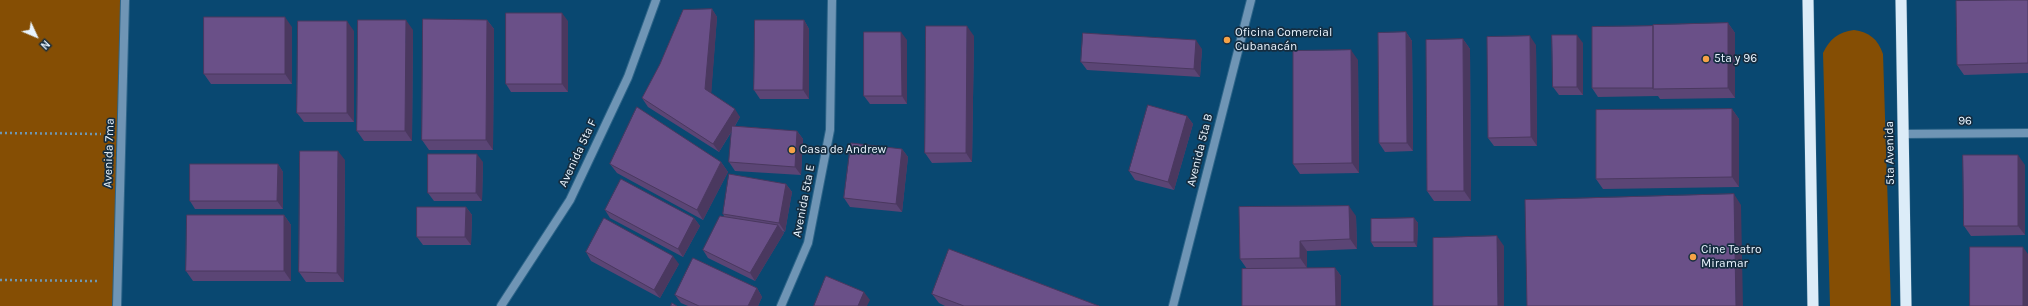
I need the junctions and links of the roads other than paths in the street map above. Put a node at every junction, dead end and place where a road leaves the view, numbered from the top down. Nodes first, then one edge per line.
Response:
1 (125, 0) edge
2 (656, 0) edge
3 (832, 0) edge
4 (1251, 0) edge
5 (1808, 0) edge
6 (1901, 0) edge
7 (2028, 133) edge
8 (1902, 134) junction
9 (117, 306) edge
10 (501, 306) edge
11 (782, 306) edge
12 (1173, 306) edge
13 (1813, 306) edge
14 (1906, 306) edge

1 - 9 street, Avenida 7ma
2 - 10 street, Avenida 5ta F
3 - 11 street, Avenida 5ta E
4 - 12 street, Avenida 5ta B
5 - 13 highway
6 - 8 highway, 5ta Avenida
7 - 8 street, 96
8 - 14 highway, 5ta Avenida

